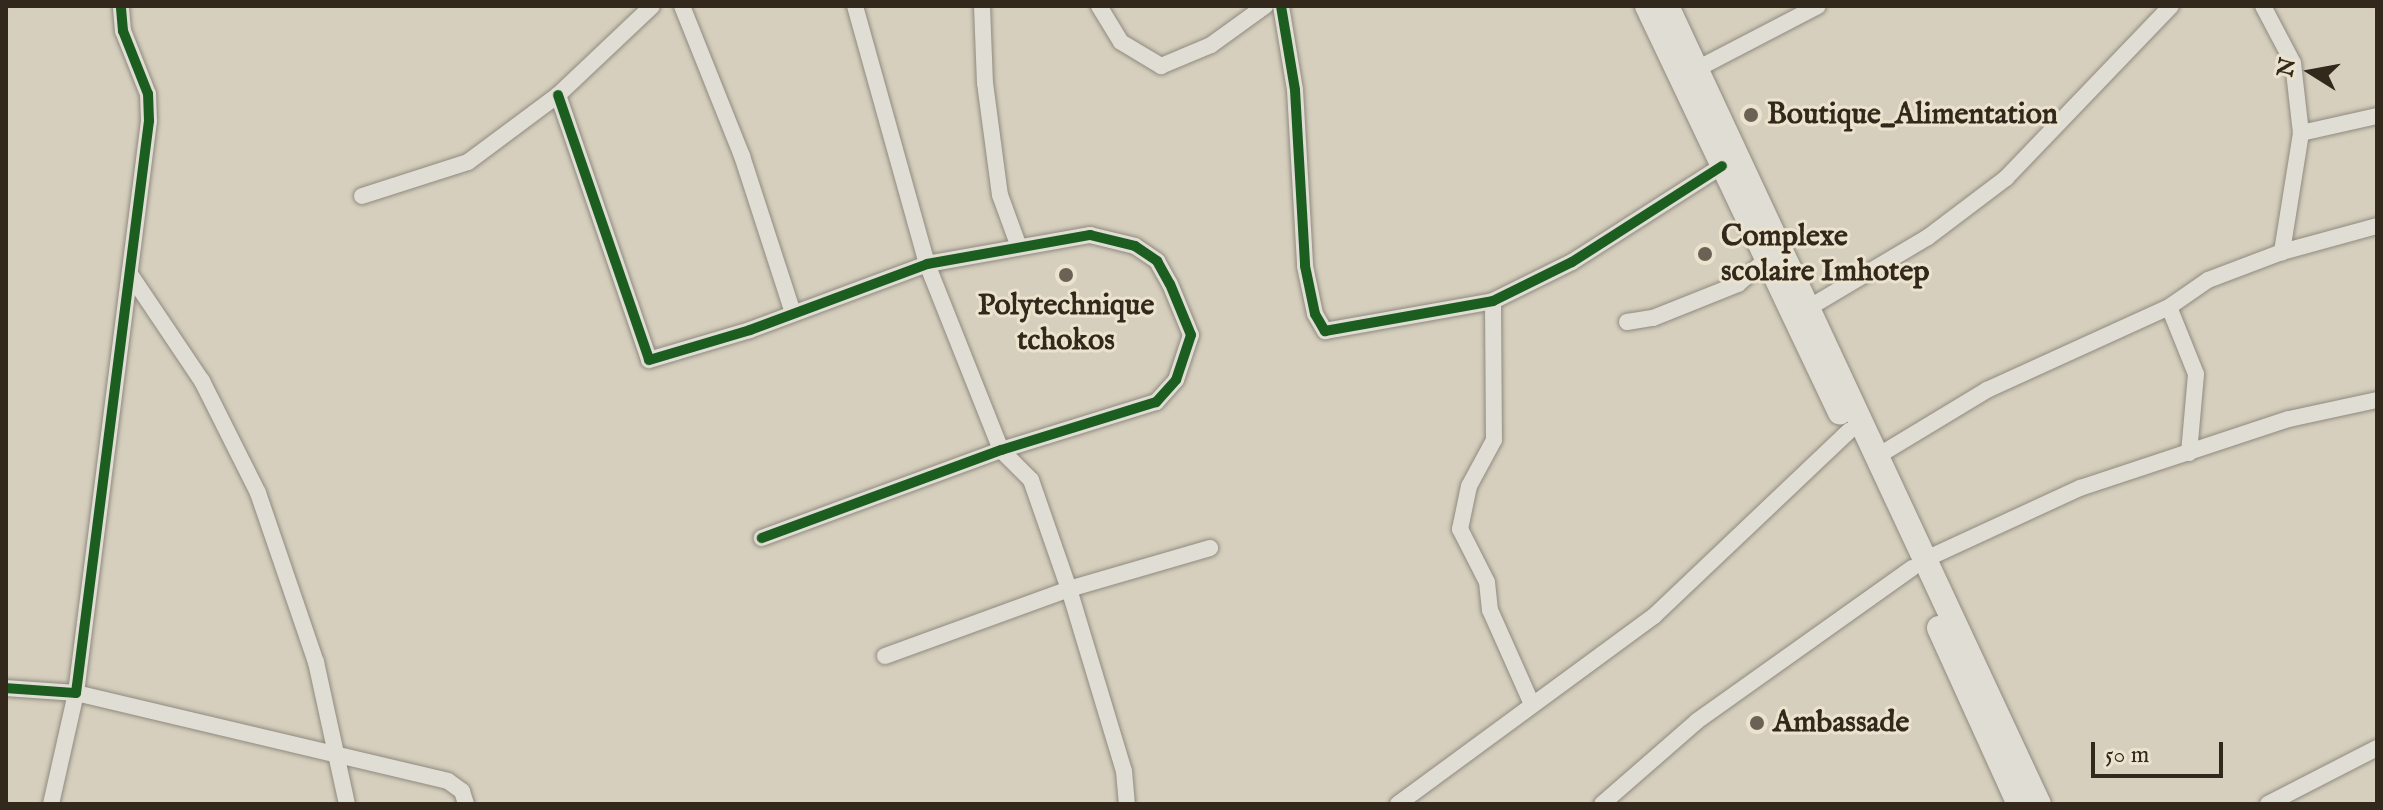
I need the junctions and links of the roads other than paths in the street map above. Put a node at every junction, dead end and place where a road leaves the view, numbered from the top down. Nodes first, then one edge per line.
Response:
1 (121, 6) edge
2 (652, 6) edge
3 (682, 6) edge
4 (855, 6) edge
5 (982, 6) edge
6 (1099, 6) edge
7 (1265, 6) edge
8 (1281, 6) edge
9 (1647, 6) edge
10 (1667, 6) edge
11 (1818, 6) edge
12 (2171, 6) edge
13 (2263, 6) edge
14 (1697, 69) junction
15 (558, 95) junction
16 (2377, 116) edge
17 (2301, 133) junction
18 (1722, 166) junction
19 (362, 196) dead end
20 (2377, 226) edge
21 (1019, 247) junction
22 (2282, 252) junction
23 (1766, 260) junction
24 (927, 264) junction
25 (130, 274) junction
26 (1493, 301) junction
27 (1810, 307) junction
28 (2169, 307) junction
29 (793, 313) junction
30 (1627, 322) dead end
31 (2377, 400) edge
32 (1849, 431) junction
33 (1001, 450) junction
34 (2189, 453) junction
35 (1876, 457) junction
36 (762, 538) dead end
37 (1210, 548) dead end
38 (1918, 564) junction
39 (1069, 589) junction
40 (885, 656) dead end
41 (6, 688) edge
42 (76, 693) junction
43 (1531, 702) junction
44 (2377, 748) edge
45 (337, 755) junction
46 (51, 804) edge
47 (347, 804) edge
48 (466, 804) edge
49 (1127, 804) edge
50 (1398, 804) edge
51 (1602, 804) edge
52 (2019, 804) edge
53 (2039, 804) edge
54 (2268, 804) edge

1 - 25 street
2 - 15 street
3 - 29 street
4 - 24 street
5 - 21 street
6 - 7 street
8 - 26 street
9 - 18 main road
10 - 14 main road
11 - 14 street
12 - 27 street
13 - 17 street
14 - 27 main road
15 - 19 street
15 - 29 street
16 - 17 street
17 - 22 street
18 - 23 main road
18 - 26 street
20 - 22 street
21 - 24 street
21 - 33 street
22 - 28 street
23 - 30 street
23 - 32 main road
24 - 29 street
24 - 33 street
25 - 42 street
25 - 45 street
26 - 43 street
27 - 35 main road
28 - 34 street
28 - 35 street
31 - 34 street
32 - 38 main road
32 - 43 street
33 - 36 street
33 - 39 street
34 - 38 street
35 - 38 main road
37 - 39 street
38 - 51 street
38 - 52 main road
38 - 53 main road
39 - 40 street
39 - 49 street
41 - 42 street
42 - 45 street
42 - 46 street
43 - 50 street
44 - 54 street
45 - 47 street
45 - 48 street

